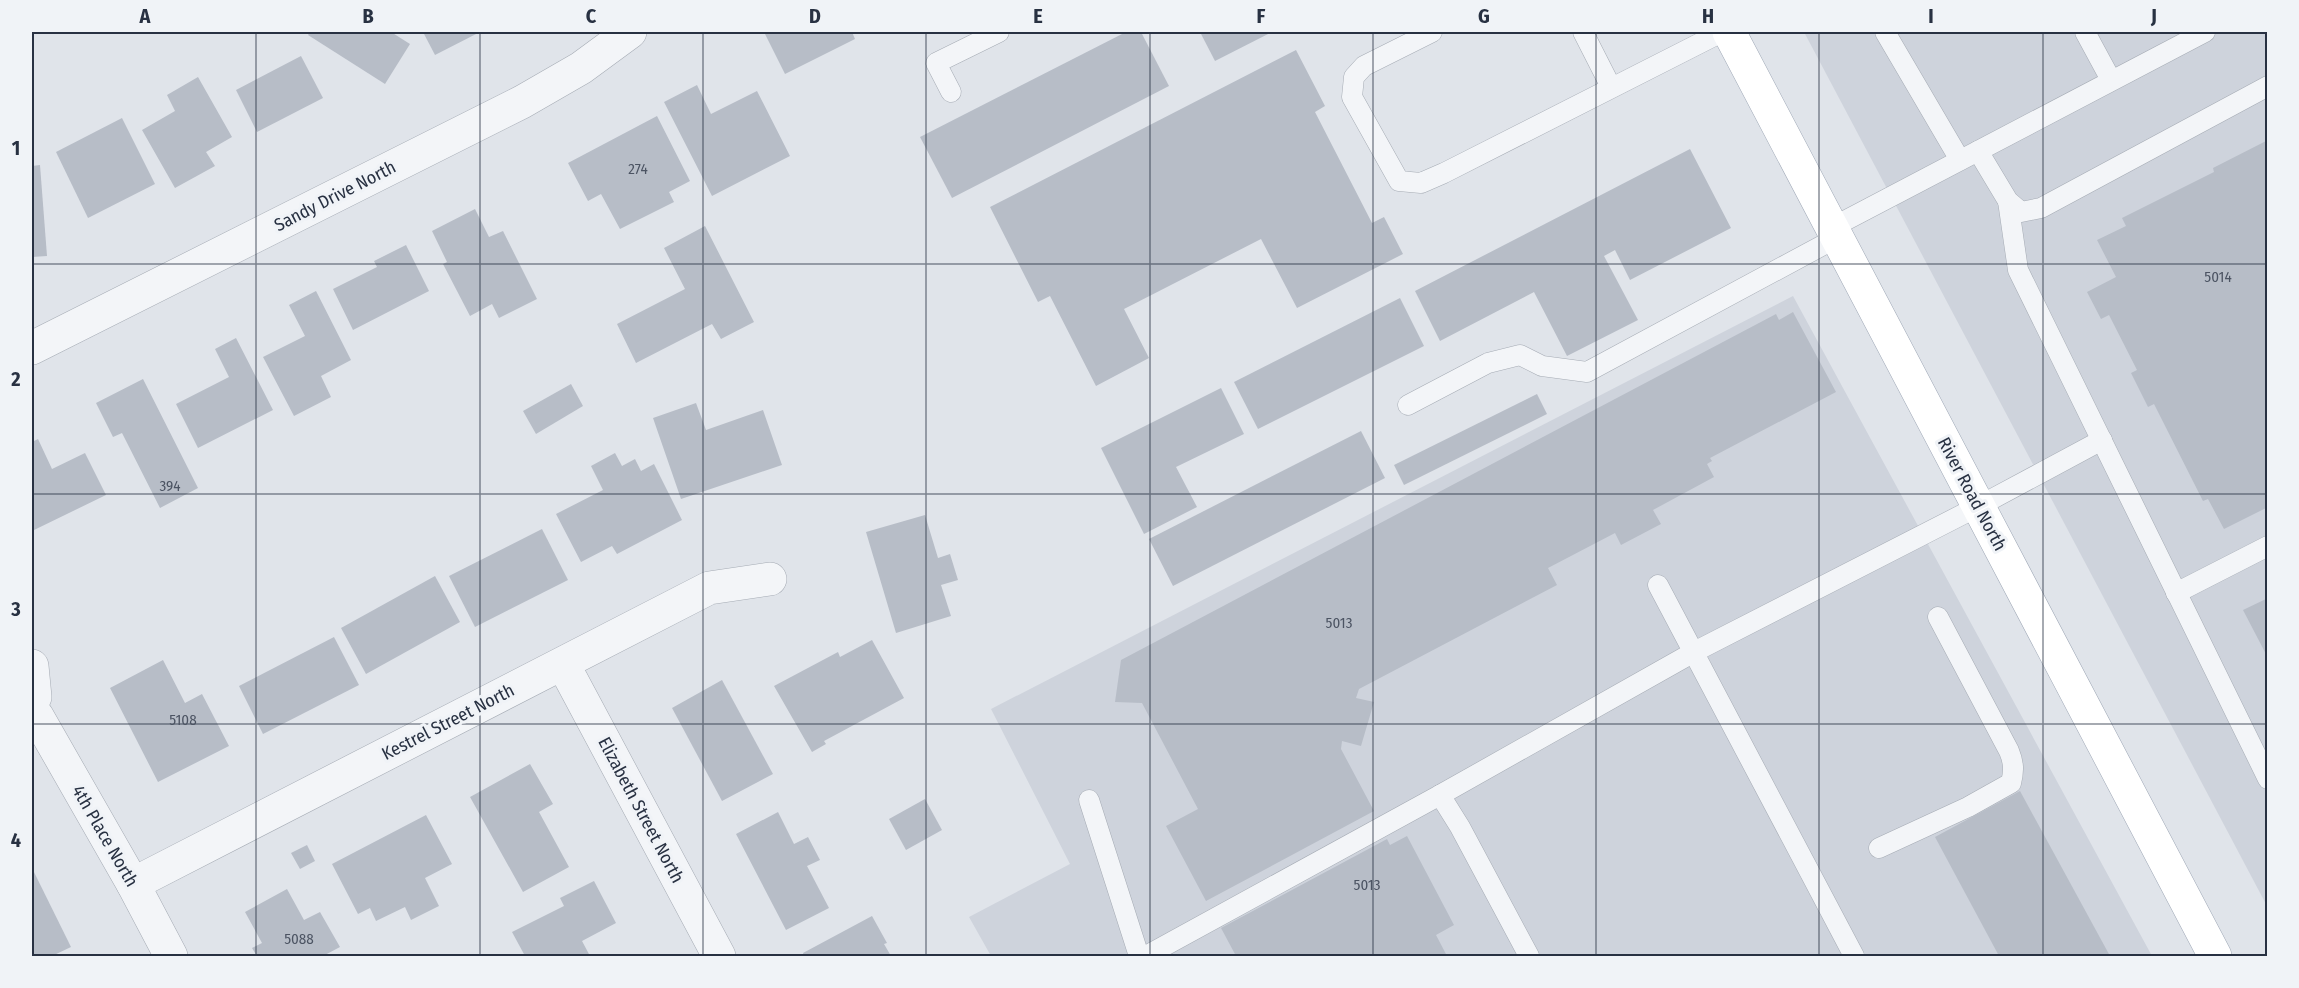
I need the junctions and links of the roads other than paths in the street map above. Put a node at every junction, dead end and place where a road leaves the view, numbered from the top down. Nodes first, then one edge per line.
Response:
1 (630, 32) edge
2 (999, 32) edge
3 (1432, 32) edge
4 (1583, 32) edge
5 (1722, 32) edge
6 (1729, 32) edge
7 (1885, 32) edge
8 (2085, 32) edge
9 (2205, 32) edge
10 (2179, 37) edge
11 (2111, 80) junction
12 (2268, 86) edge
13 (1611, 87) junction
14 (951, 93) dead end
15 (1969, 155) junction
16 (2008, 201) junction
17 (1836, 232) junction
18 (32, 348) edge
19 (1408, 405) dead end
20 (2102, 440) junction
21 (1979, 506) junction
22 (2268, 546) edge
23 (770, 579) dead end
24 (1658, 585) dead end
25 (2176, 593) junction
26 (1938, 617) dead end
27 (1694, 652) junction
28 (563, 664) junction
29 (34, 693) edge
30 (2268, 778) edge
31 (1440, 795) junction
32 (1089, 800) dead end
33 (1878, 848) dead end
34 (133, 884) junction
35 (171, 957) edge
36 (719, 957) edge
37 (1139, 957) edge
38 (1146, 957) edge
39 (1529, 957) edge
40 (1854, 957) edge
41 (2215, 957) edge

1 - 18 street, Sandy Drive North
2 - 14 lane
3 - 13 lane
4 - 13 lane
5 - 13 lane
6 - 17 main road, River Road North
7 - 15 lane
8 - 11 lane
9 - 10 lane
10 - 11 lane
11 - 15 lane
12 - 16 lane
15 - 16 lane
15 - 17 lane
16 - 20 lane
17 - 19 lane
17 - 21 main road, River Road North
20 - 21 lane
20 - 25 lane
21 - 27 lane
21 - 41 main road, River Road North
22 - 25 lane
23 - 28 street, Kestrel Street North
24 - 27 lane
25 - 30 lane
26 - 33 lane
27 - 31 lane
27 - 40 lane
28 - 34 street, Kestrel Street North
28 - 36 street, Elizabeth Street North
29 - 34 street, 4th Place North
31 - 38 lane
31 - 39 lane
32 - 37 lane
34 - 35 street, 4th Place North

